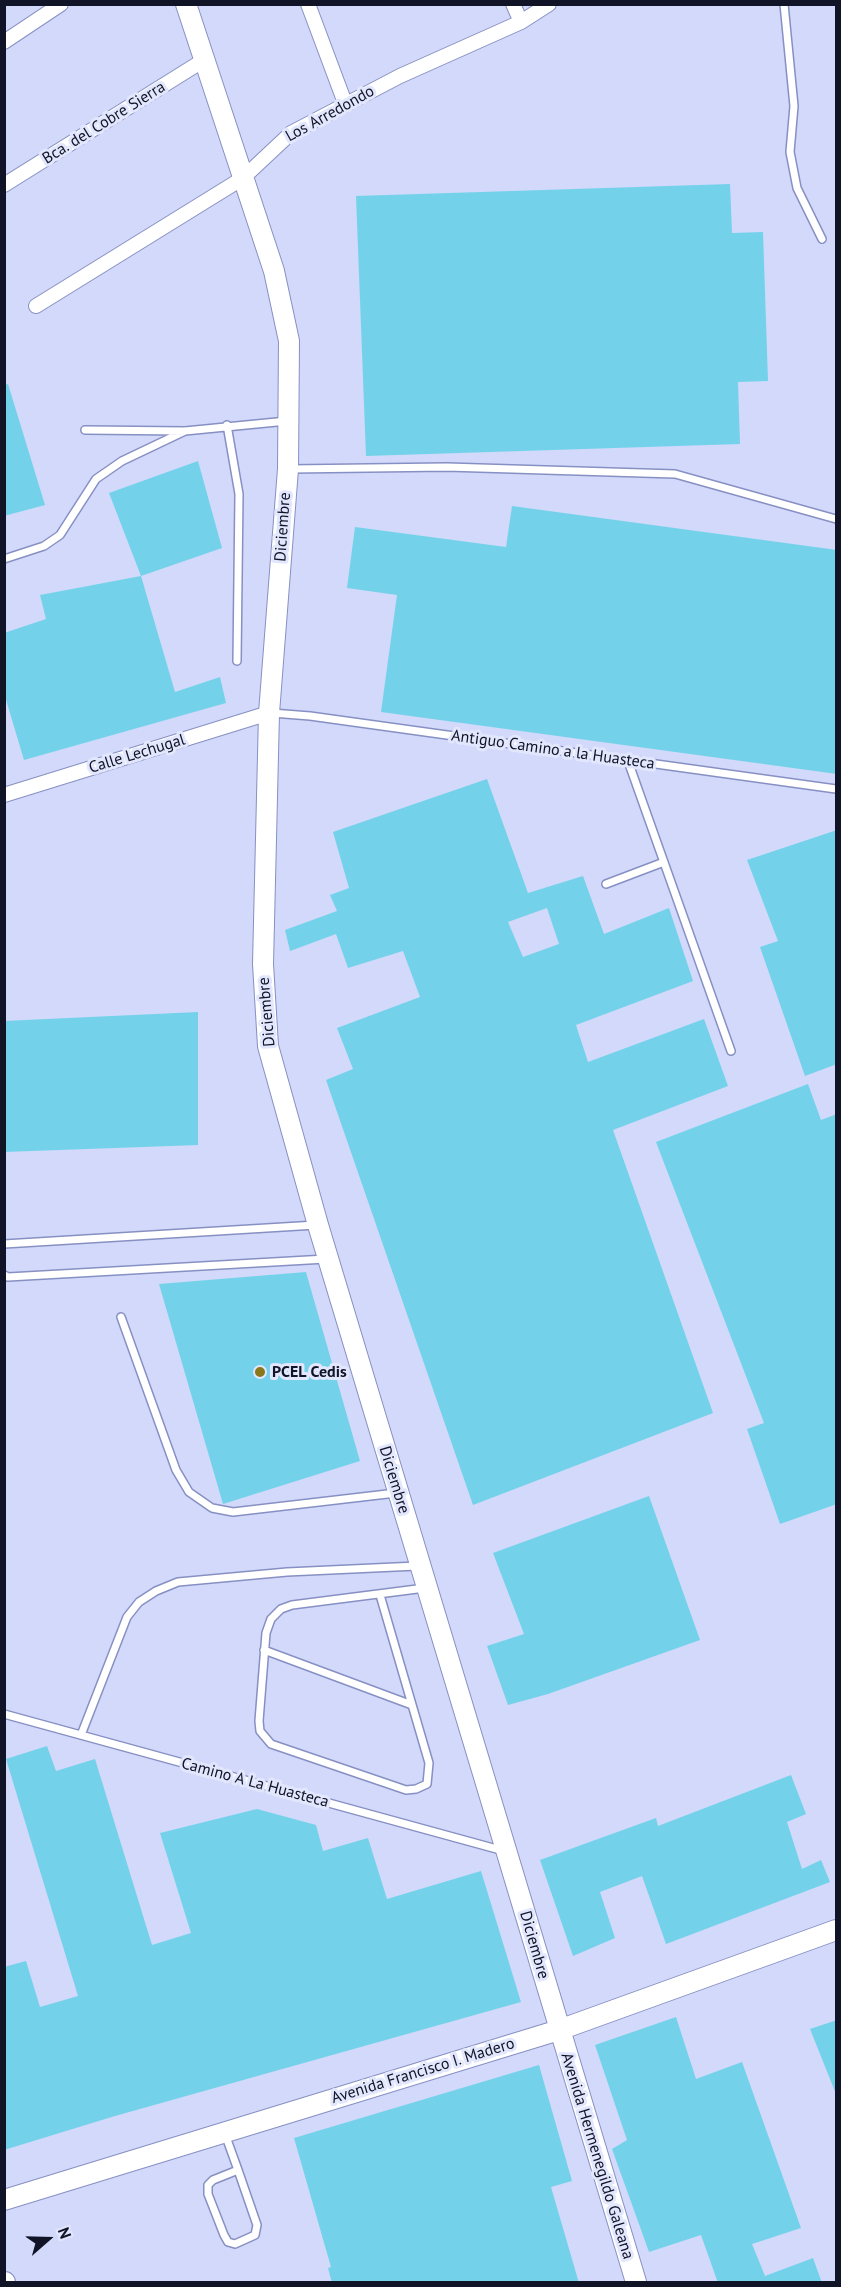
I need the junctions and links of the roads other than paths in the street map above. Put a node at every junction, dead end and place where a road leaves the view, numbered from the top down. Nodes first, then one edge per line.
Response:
1 (186, 4) edge
2 (308, 4) edge
3 (513, 4) edge
4 (549, 4) edge
5 (784, 4) edge
6 (60, 5) edge
7 (521, 22) junction
8 (4, 42) edge
9 (204, 60) junction
10 (345, 103) junction
11 (243, 177) junction
12 (4, 185) edge
13 (822, 239) dead end
14 (36, 306) dead end
15 (290, 421) junction
16 (227, 425) junction
17 (85, 430) dead end
18 (185, 431) junction
19 (288, 469) junction
20 (837, 519) edge
21 (4, 559) edge
22 (237, 661) dead end
23 (269, 713) junction
24 (628, 761) junction
25 (837, 789) edge
26 (4, 795) edge
27 (664, 862) junction
28 (606, 884) dead end
29 (731, 1051) dead end
30 (318, 1225) junction
31 (4, 1244) edge
32 (329, 1259) junction
33 (4, 1275) edge
34 (121, 1317) dead end
35 (398, 1493) junction
36 (420, 1566) junction
37 (427, 1588) junction
38 (380, 1595) junction
39 (264, 1650) junction
40 (412, 1705) junction
41 (4, 1714) edge
42 (81, 1735) junction
43 (506, 1852) junction
44 (837, 1930) edge
45 (559, 2030) junction
46 (224, 2131) junction
47 (238, 2170) junction
48 (4, 2200) edge
49 (636, 2283) edge

1 - 9 street, Diciembre
2 - 10 street
3 - 7 street
4 - 7 street, Los Arredondo
5 - 13 lane
6 - 8 street
7 - 10 street, Los Arredondo
9 - 11 street, Diciembre
9 - 12 street, Bca. del Cobre Sierra
10 - 11 street, Los Arredondo
11 - 14 street, Los Arredondo
11 - 15 street, Diciembre
15 - 16 lane
15 - 19 street, Diciembre
16 - 18 lane
16 - 22 lane
17 - 18 lane
18 - 21 lane
19 - 20 lane
19 - 23 street, Diciembre
23 - 24 lane, Antiguo Camino a la Huasteca
23 - 26 street, Calle Lechugal
23 - 30 street, Diciembre
24 - 25 lane, Antiguo Camino a la Huasteca
24 - 27 lane
27 - 28 lane
27 - 29 lane
30 - 31 lane
30 - 32 street, Diciembre
32 - 33 lane
32 - 35 street, Diciembre
34 - 35 lane
35 - 36 street, Diciembre
36 - 37 street, Diciembre
36 - 42 lane
37 - 38 lane
37 - 43 street, Diciembre
38 - 39 lane
38 - 40 lane
39 - 40 lane
39 - 40 lane
41 - 42 lane, Camino A La Huasteca
42 - 43 lane, Camino A La Huasteca
43 - 45 street, Diciembre
44 - 45 street, Avenida Francisco I. Madero
45 - 46 street, Avenida Francisco I. Madero
45 - 49 street, Avenida Hermenegildo Galeana
46 - 47 lane
46 - 48 street, Avenida Francisco I. Madero
47 - 47 lane

